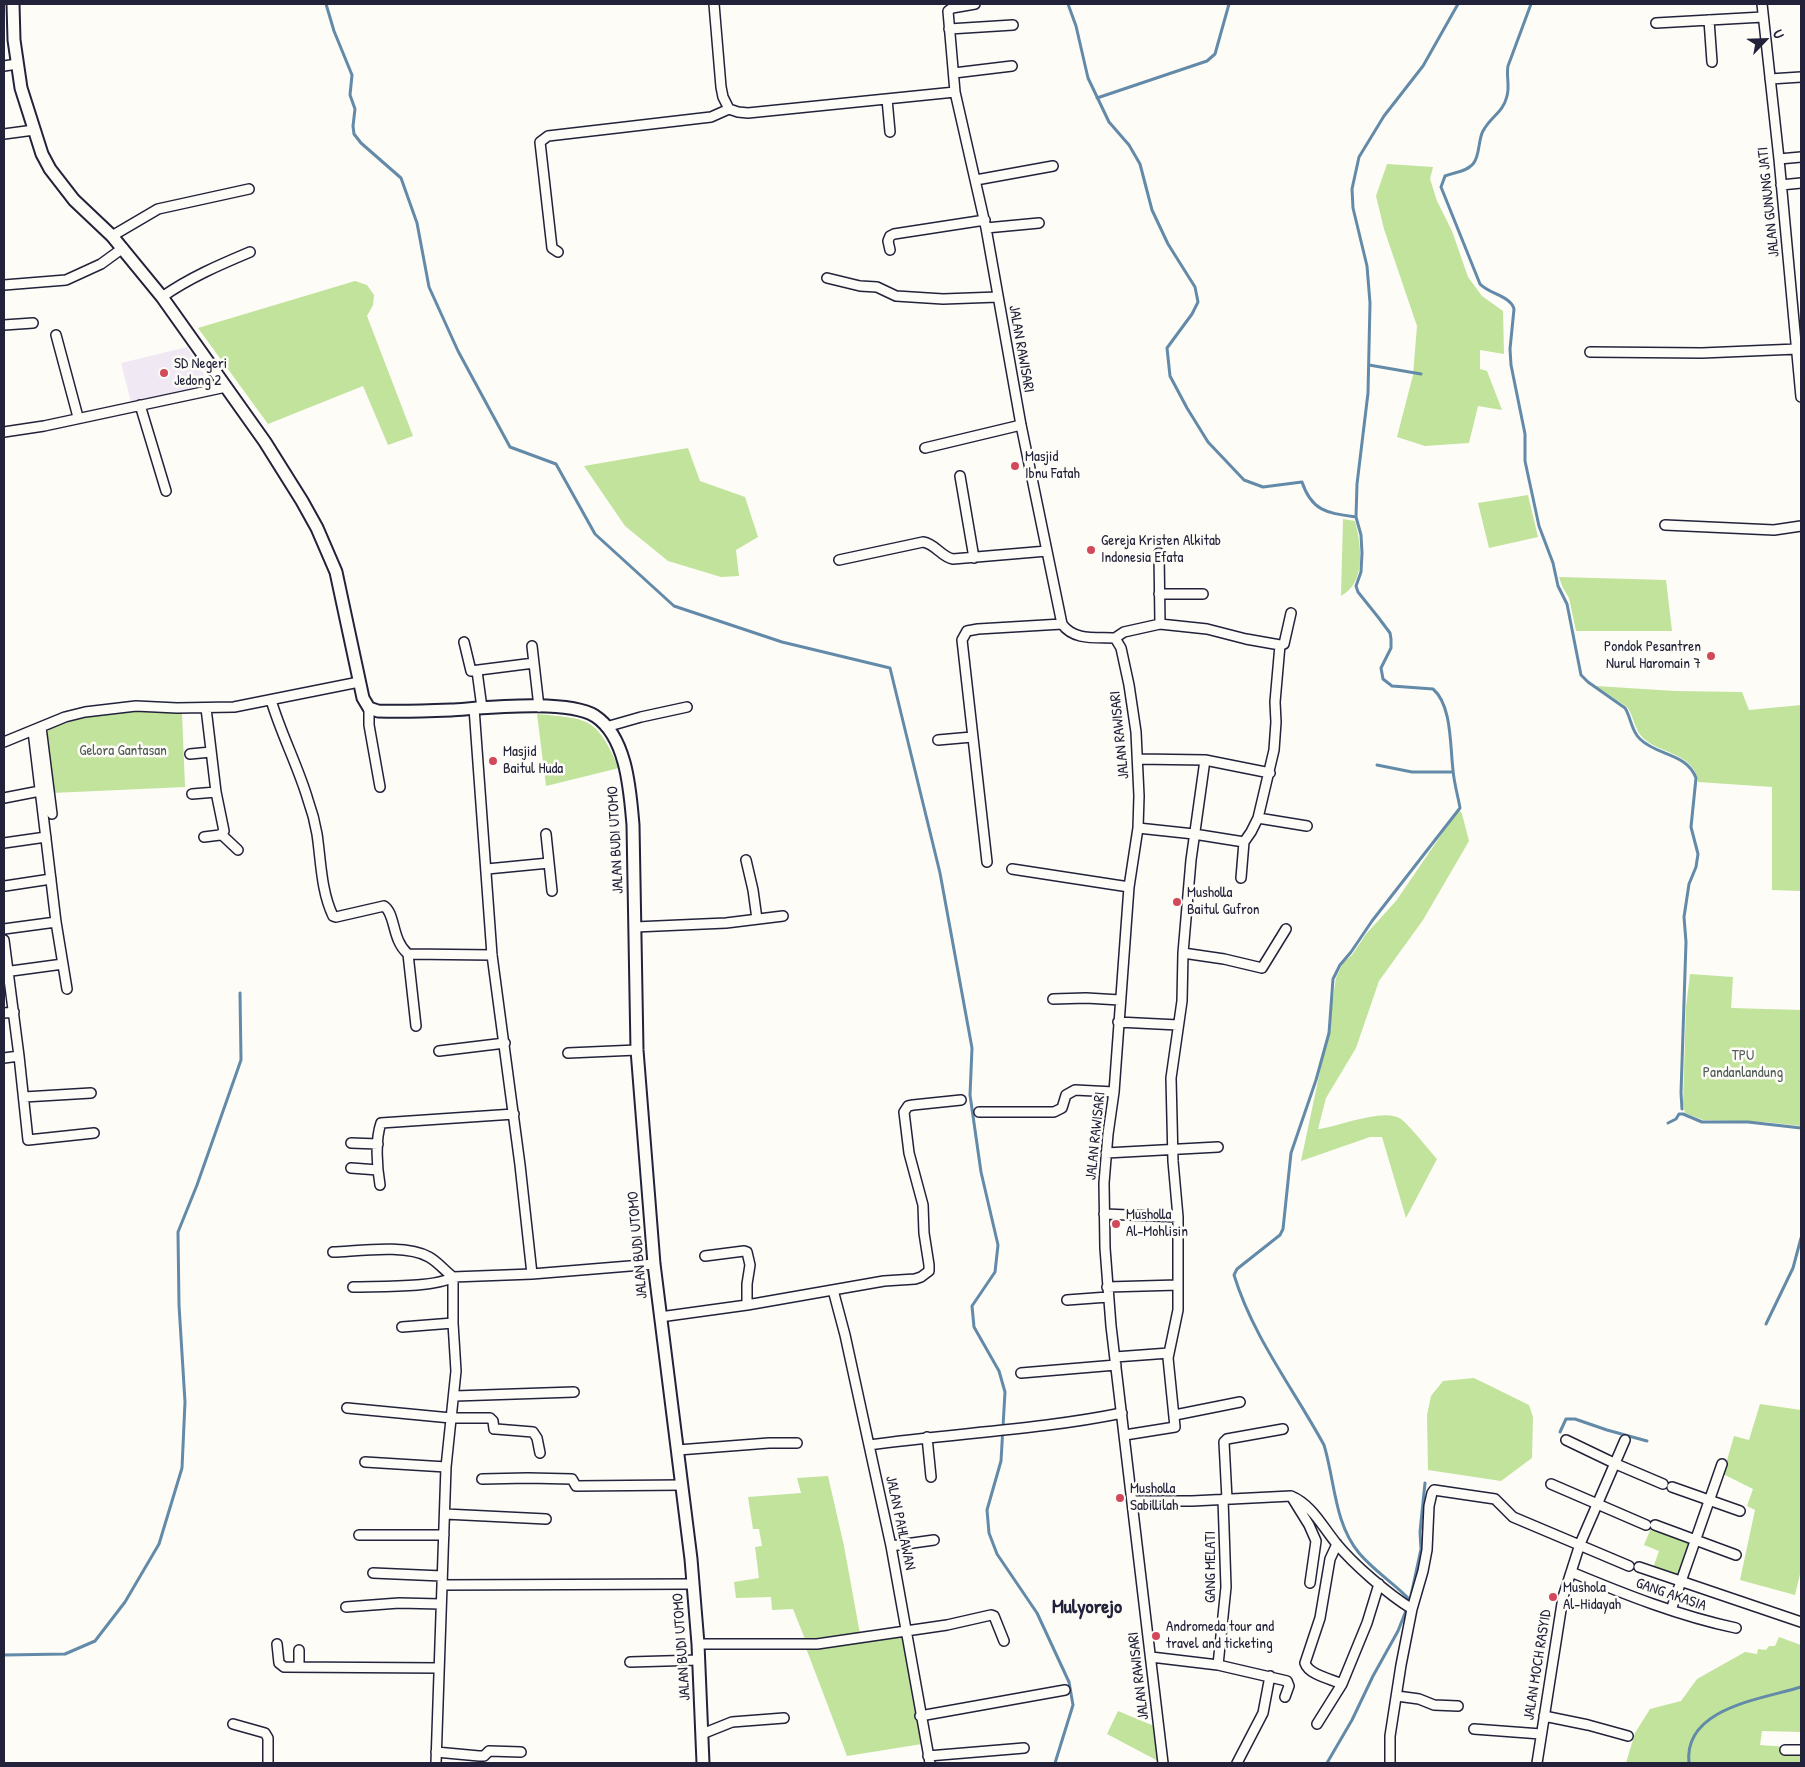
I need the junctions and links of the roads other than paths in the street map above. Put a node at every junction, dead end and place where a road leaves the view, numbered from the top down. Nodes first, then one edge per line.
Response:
1 (13, 4) edge
2 (714, 4) edge
3 (975, 4) edge
4 (1762, 4) edge
5 (1763, 17) junction
6 (1708, 20) junction
7 (1656, 23) dead end
8 (1013, 25) dead end
9 (949, 29) junction
10 (1712, 62) dead end
11 (17, 64) junction
12 (4, 66) edge
13 (1012, 66) dead end
14 (954, 73) junction
15 (1801, 77) edge
16 (1770, 79) junction
17 (955, 92) junction
18 (886, 99) junction
19 (729, 110) junction
20 (34, 130) junction
21 (890, 132) dead end
22 (4, 134) edge
23 (1801, 157) edge
24 (1779, 159) junction
25 (1053, 166) dead end
26 (976, 180) junction
27 (1801, 183) edge
28 (1781, 185) junction
29 (249, 189) dead end
30 (1039, 223) dead end
31 (985, 224) junction
32 (112, 236) junction
33 (123, 248) junction
34 (890, 250) dead end
35 (250, 252) dead end
36 (558, 252) dead end
37 (827, 278) dead end
38 (4, 285) edge
39 (162, 297) junction
40 (998, 297) junction
41 (33, 323) dead end
42 (4, 325) edge
43 (56, 335) dead end
44 (1797, 350) junction
45 (1590, 352) dead end
46 (226, 387) junction
47 (1801, 398) edge
48 (140, 405) junction
49 (78, 418) junction
50 (1021, 426) junction
51 (4, 432) edge
52 (925, 448) dead end
53 (960, 476) dead end
54 (166, 491) dead end
55 (1665, 525) dead end
56 (1801, 526) edge
57 (1047, 551) junction
58 (1159, 554) dead end
59 (974, 558) junction
60 (839, 560) dead end
61 (1160, 594) junction
62 (1202, 594) dead end
63 (1291, 613) dead end
64 (1062, 624) junction
65 (1160, 624) junction
66 (1115, 638) junction
67 (464, 642) dead end
68 (1280, 645) junction
69 (532, 646) dead end
70 (534, 663) junction
71 (477, 671) junction
72 (359, 682) junction
73 (271, 700) junction
74 (539, 707) junction
75 (687, 707) dead end
76 (206, 708) junction
77 (369, 708) junction
78 (478, 708) junction
79 (606, 727) junction
80 (37, 729) junction
81 (972, 736) junction
82 (938, 740) dead end
83 (4, 742) edge
84 (211, 752) junction
85 (190, 754) dead end
86 (1138, 759) junction
87 (1205, 760) junction
88 (1270, 773) junction
89 (380, 787) dead end
90 (40, 791) junction
91 (216, 792) junction
92 (192, 794) dead end
93 (4, 798) edge
94 (52, 814) dead end
95 (1258, 818) junction
96 (1307, 826) dead end
97 (1138, 828) junction
98 (221, 834) junction
99 (546, 834) dead end
100 (1194, 834) junction
101 (46, 837) junction
102 (204, 837) dead end
103 (1244, 842) junction
104 (4, 843) edge
105 (238, 850) dead end
106 (746, 860) dead end
107 (987, 862) dead end
108 (549, 863) junction
109 (487, 869) junction
110 (1012, 869) dead end
111 (1242, 878) dead end
112 (51, 879) junction
113 (5, 886) dead end
114 (1129, 887) junction
115 (552, 891) dead end
116 (783, 916) dead end
117 (757, 919) junction
118 (56, 922) junction
119 (635, 927) junction
120 (4, 929) edge
121 (1286, 929) dead end
122 (4, 940) edge
123 (1183, 953) junction
124 (408, 954) junction
125 (492, 954) junction
126 (62, 964) junction
127 (6, 972) edge
128 (67, 989) dead end
129 (1053, 999) dead end
130 (1120, 1000) junction
131 (14, 1012) junction
132 (4, 1013) edge
133 (1118, 1022) junction
134 (1178, 1024) junction
135 (416, 1026) dead end
136 (505, 1043) junction
137 (637, 1050) junction
138 (438, 1051) dead end
139 (568, 1053) dead end
140 (19, 1056) junction
141 (4, 1058) edge
142 (91, 1092) dead end
143 (1114, 1092) junction
144 (24, 1097) junction
145 (961, 1100) dead end
146 (979, 1112) dead end
147 (514, 1114) junction
148 (94, 1133) dead end
149 (351, 1143) dead end
150 (378, 1144) junction
151 (1218, 1147) dead end
152 (1173, 1151) junction
153 (1106, 1153) junction
154 (351, 1168) dead end
155 (378, 1170) junction
156 (380, 1185) dead end
157 (1104, 1214) junction
158 (1178, 1217) junction
159 (333, 1252) dead end
160 (704, 1256) dead end
161 (654, 1264) junction
162 (532, 1274) junction
163 (453, 1278) junction
164 (1178, 1285) junction
165 (354, 1287) dead end
166 (1107, 1287) junction
167 (832, 1290) junction
168 (1108, 1297) junction
169 (1067, 1300) dead end
170 (747, 1304) junction
171 (660, 1317) junction
172 (453, 1323) junction
173 (402, 1326) dead end
174 (1169, 1353) junction
175 (1115, 1361) junction
176 (1021, 1373) dead end
177 (574, 1392) dead end
178 (454, 1396) junction
179 (1240, 1402) dead end
180 (347, 1408) dead end
181 (1122, 1413) junction
182 (1175, 1414) junction
183 (450, 1418) junction
184 (1283, 1429) dead end
185 (1125, 1435) junction
186 (927, 1437) junction
187 (1566, 1440) dead end
188 (1625, 1440) dead end
189 (797, 1443) dead end
190 (869, 1445) junction
191 (678, 1450) junction
192 (540, 1453) dead end
193 (365, 1462) dead end
194 (1616, 1464) junction
195 (1722, 1464) dead end
196 (446, 1467) junction
197 (931, 1477) dead end
198 (482, 1479) dead end
199 (1551, 1484) dead end
200 (682, 1485) junction
201 (1291, 1496) junction
202 (1225, 1499) junction
203 (1710, 1500) junction
204 (1132, 1501) junction
205 (1598, 1505) junction
206 (1740, 1511) dead end
207 (445, 1514) junction
208 (546, 1520) dead end
209 (359, 1535) dead end
210 (444, 1535) junction
211 (934, 1540) dead end
212 (1696, 1540) junction
213 (1336, 1544) junction
214 (1580, 1544) junction
215 (891, 1546) junction
216 (1736, 1554) dead end
217 (1570, 1572) junction
218 (373, 1574) dead end
219 (442, 1580) junction
220 (1681, 1580) junction
221 (1310, 1582) dead end
222 (692, 1584) junction
223 (1379, 1584) junction
224 (441, 1604) junction
225 (346, 1607) dead end
226 (1409, 1607) junction
227 (1671, 1610) junction
228 (1801, 1622) edge
229 (1736, 1628) dead end
230 (906, 1632) junction
231 (1004, 1641) dead end
232 (277, 1644) dead end
233 (698, 1644) junction
234 (299, 1650) dead end
235 (1151, 1657) junction
236 (699, 1660) junction
237 (630, 1662) dead end
238 (1218, 1665) junction
239 (299, 1666) junction
240 (440, 1668) junction
241 (1270, 1676) junction
242 (1342, 1684) junction
243 (1065, 1690) dead end
244 (1397, 1696) junction
245 (1285, 1697) dead end
246 (1458, 1706) dead end
247 (920, 1716) junction
248 (1544, 1716) junction
249 (784, 1718) dead end
250 (233, 1724) dead end
251 (1317, 1724) dead end
252 (1474, 1729) dead end
253 (702, 1734) junction
254 (1541, 1734) junction
255 (1628, 1736) dead end
256 (1024, 1748) dead end
257 (1785, 1750) dead end
258 (1801, 1750) edge
259 (436, 1752) junction
260 (521, 1752) dead end
261 (929, 1759) edge
262 (268, 1763) edge
263 (436, 1763) edge
264 (702, 1763) edge
265 (1163, 1763) edge
266 (1237, 1763) edge
267 (1390, 1763) edge
268 (1537, 1763) edge

1 - 11 street
2 - 19 street
3 - 9 street, JALAN RAWISARI
4 - 5 street, JALAN GUNUNG JATI
5 - 6 street
5 - 16 street, JALAN GUNUNG JATI
6 - 7 street
6 - 10 street
8 - 9 street
9 - 14 street, JALAN RAWISARI
11 - 12 street
11 - 20 street
13 - 14 street
14 - 17 street, JALAN RAWISARI
15 - 16 street
16 - 24 street, JALAN GUNUNG JATI
17 - 18 street
17 - 26 street, JALAN RAWISARI
18 - 19 street
18 - 21 street
19 - 36 street
20 - 22 street
20 - 32 street
23 - 24 street
24 - 28 street, JALAN GUNUNG JATI
25 - 26 street
26 - 31 street, JALAN RAWISARI
27 - 28 street
28 - 44 street, JALAN GUNUNG JATI
29 - 32 street
30 - 31 street
31 - 34 street
31 - 40 street, JALAN RAWISARI
32 - 33 street
33 - 38 street
33 - 39 street
35 - 39 street
37 - 40 street
39 - 46 street
40 - 50 street, JALAN RAWISARI
41 - 42 street
43 - 49 street
44 - 45 street
44 - 47 street, JALAN GUNUNG JATI
46 - 48 street
46 - 72 street
48 - 49 street
48 - 54 street
49 - 51 street
50 - 52 street
50 - 57 street, JALAN RAWISARI
53 - 59 street
55 - 56 street
57 - 59 street
57 - 64 street, JALAN RAWISARI
58 - 61 street
59 - 60 street
61 - 62 street
61 - 65 street
63 - 68 street
64 - 66 street
64 - 81 street
65 - 66 street
65 - 68 street
66 - 86 street, JALAN RAWISARI
67 - 71 street
68 - 88 street
69 - 70 street
70 - 71 street
70 - 74 street
71 - 78 street
72 - 73 street
72 - 77 street
73 - 76 street
73 - 124 street
74 - 78 street
74 - 79 street
75 - 79 street
76 - 80 street
76 - 84 street
77 - 78 street
77 - 89 street
78 - 109 street
79 - 119 street, JALAN BUDI UTOMO
80 - 83 street
80 - 90 street
80 - 94 street
81 - 82 street
81 - 107 street
84 - 85 street
84 - 91 street
86 - 87 street
86 - 97 street, JALAN RAWISARI
87 - 88 street
87 - 100 street
88 - 95 street
90 - 93 street
90 - 101 street
91 - 92 street
91 - 98 street
95 - 96 street
95 - 103 street
97 - 100 street
97 - 114 street, JALAN RAWISARI
98 - 102 street
98 - 105 street
99 - 108 street
100 - 103 street
100 - 123 street
101 - 104 street
101 - 112 street
103 - 111 street
106 - 117 street
108 - 109 street
108 - 115 street
109 - 125 street
110 - 114 street
112 - 113 street
112 - 118 street
114 - 130 street, JALAN RAWISARI
116 - 117 street
117 - 119 street
118 - 120 street
118 - 126 street
119 - 137 street, JALAN BUDI UTOMO
121 - 123 street
122 - 127 street
123 - 134 street
124 - 125 street
124 - 135 street
125 - 136 street
126 - 127 street
126 - 128 street
127 - 131 street
129 - 130 street
130 - 133 street, JALAN RAWISARI
131 - 132 street
131 - 140 street
133 - 134 street
133 - 143 street, JALAN RAWISARI
134 - 152 street
136 - 138 street
136 - 147 street
137 - 139 street
137 - 161 street, JALAN BUDI UTOMO
140 - 141 street
140 - 144 street
142 - 144 street
143 - 146 street
143 - 153 street, JALAN RAWISARI
144 - 148 street
145 - 167 street
147 - 150 street
147 - 162 street
149 - 150 street
150 - 155 street
151 - 152 street
152 - 153 street
152 - 158 street
153 - 157 street, JALAN RAWISARI
154 - 155 street
155 - 156 street
157 - 158 street
157 - 166 street, JALAN RAWISARI
158 - 164 street
159 - 163 street
160 - 170 street
161 - 162 street
161 - 171 street, JALAN BUDI UTOMO
162 - 163 street
163 - 165 street
163 - 172 street
164 - 166 street
164 - 174 street
166 - 168 street, JALAN RAWISARI
167 - 170 street
167 - 190 street, JALAN PAHLAWAN
168 - 169 street
168 - 175 street, JALAN RAWISARI
170 - 171 street
171 - 191 street, JALAN BUDI UTOMO
172 - 173 street
172 - 178 street
174 - 175 street
174 - 182 street
175 - 176 street
175 - 181 street, JALAN RAWISARI
177 - 178 street
178 - 183 street
179 - 182 street
180 - 183 street
181 - 185 street, JALAN RAWISARI
181 - 186 street
182 - 185 street
183 - 192 street
183 - 196 street
184 - 202 street, GANG MELATI
185 - 204 street, JALAN RAWISARI
186 - 190 street
186 - 197 street
187 - 194 street
188 - 194 street, JALAN MOCH RASYID
189 - 191 street
190 - 215 street, JALAN PAHLAWAN
191 - 200 street, JALAN BUDI UTOMO
193 - 196 street
194 - 203 street
194 - 205 street, JALAN MOCH RASYID
195 - 203 street
196 - 207 street
198 - 200 street
199 - 205 street
200 - 222 street, JALAN BUDI UTOMO
201 - 202 street
201 - 213 street
201 - 221 street
202 - 204 street
202 - 238 street, GANG MELATI
203 - 206 street
203 - 212 street
204 - 235 street, JALAN RAWISARI
205 - 212 street
205 - 214 street, JALAN MOCH RASYID
207 - 208 street
207 - 210 street
209 - 210 street
210 - 219 street
211 - 215 street
212 - 216 street
212 - 220 street
213 - 223 street
213 - 242 street
214 - 217 street, JALAN MOCH RASYID
214 - 220 street
214 - 226 street
215 - 230 street, JALAN PAHLAWAN
217 - 227 street, GANG AKASIA
217 - 248 street, JALAN MOCH RASYID
218 - 219 street
219 - 222 street
219 - 224 street
220 - 227 street
220 - 228 street
222 - 233 street, JALAN BUDI UTOMO
223 - 226 street
223 - 242 street
224 - 225 street
224 - 240 street
226 - 244 street
227 - 229 street, GANG AKASIA
230 - 231 street
230 - 233 street
230 - 247 street, JALAN PAHLAWAN
232 - 239 street
233 - 236 street, JALAN BUDI UTOMO
234 - 239 street
235 - 238 street
235 - 265 street, JALAN RAWISARI
236 - 237 street
236 - 253 street, JALAN BUDI UTOMO
238 - 241 street
239 - 240 street
240 - 259 street
241 - 245 street
241 - 266 street
242 - 251 street
243 - 247 street
244 - 246 street
244 - 267 street
247 - 261 street, JALAN PAHLAWAN
248 - 254 street, JALAN MOCH RASYID
248 - 255 street
249 - 253 street
250 - 262 street
252 - 254 street
253 - 264 street, JALAN BUDI UTOMO
254 - 268 street, JALAN MOCH RASYID
256 - 261 street
257 - 258 street
259 - 260 street
259 - 263 street

